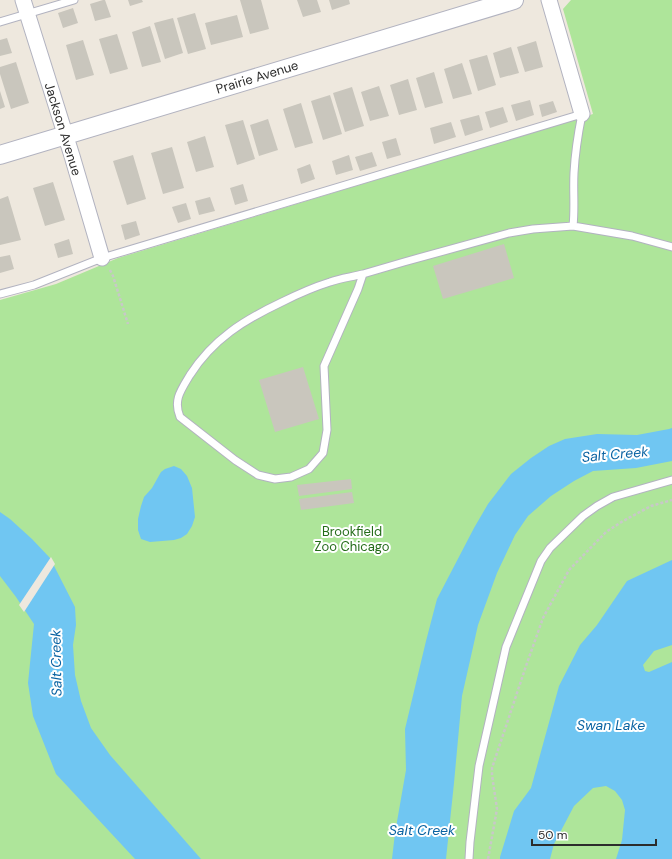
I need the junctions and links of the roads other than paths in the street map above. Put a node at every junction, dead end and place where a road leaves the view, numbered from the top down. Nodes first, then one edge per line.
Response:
1 (74, 0) edge
2 (514, 0) edge
3 (549, 0) edge
4 (25, 7) edge
5 (0, 22) edge
6 (582, 114) junction
7 (65, 135) junction
8 (0, 154) edge
9 (573, 226) junction
10 (672, 247) edge
11 (102, 258) junction
12 (363, 274) junction
13 (0, 294) edge
14 (672, 480) edge
15 (469, 859) edge

1 - 4 lane
2 - 7 street, Prairie Avenue
3 - 6 street
4 - 5 lane
4 - 7 street, Jackson Avenue
6 - 9 lane
6 - 11 lane
7 - 8 street, Prairie Avenue
7 - 11 street, Jackson Avenue
9 - 10 lane
9 - 12 lane
11 - 13 lane
12 - 12 lane
14 - 15 lane

